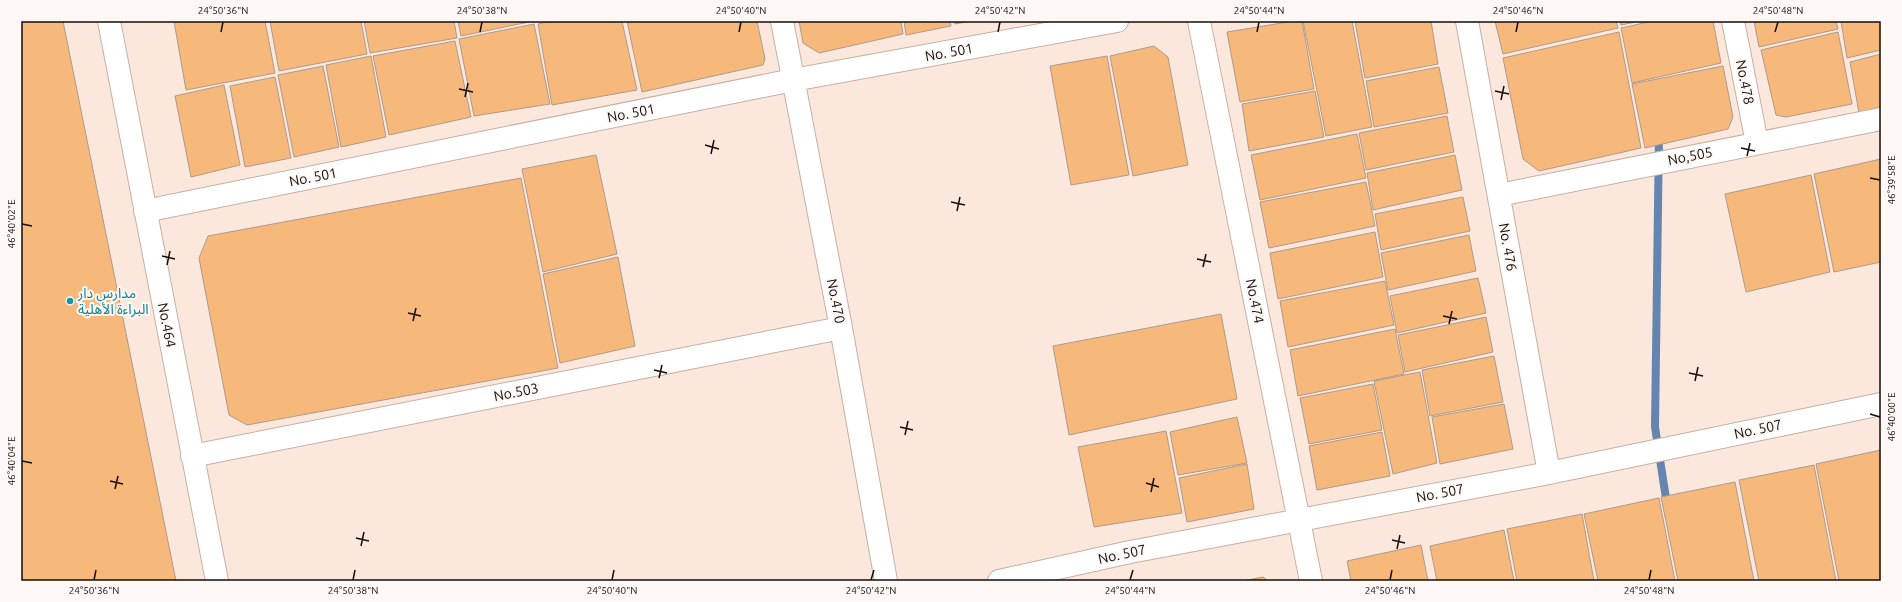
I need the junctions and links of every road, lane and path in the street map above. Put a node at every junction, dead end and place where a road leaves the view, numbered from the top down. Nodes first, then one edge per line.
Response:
1 (109, 21) edge
2 (782, 21) edge
3 (1117, 21) edge
4 (1199, 21) edge
5 (1467, 21) edge
6 (1733, 21) edge
7 (793, 80) junction
8 (1881, 119) edge
9 (1757, 143) junction
10 (1499, 195) junction
11 (145, 211) junction
12 (841, 328) junction
13 (1881, 404) edge
14 (192, 456) junction
15 (1549, 473) junction
16 (1299, 520) junction
17 (217, 581) edge
18 (886, 581) edge
19 (999, 581) edge
20 (1311, 581) edge

1 - 11 street, No.464
2 - 7 street, No.470
3 - 7 street, No. 501
4 - 16 street, No.474
5 - 10 street, No. 476
6 - 9 street, No.478
7 - 11 street, No. 501
7 - 12 street, No.470
8 - 9 street, No,505
9 - 10 street, No,505
10 - 15 street, No. 476
11 - 14 street, No.464
12 - 14 street, No.503
12 - 18 street, No.470
13 - 15 street, No. 507
14 - 17 street, No.464
15 - 16 street, No. 507
16 - 19 street, No. 507
16 - 20 street, No.474

